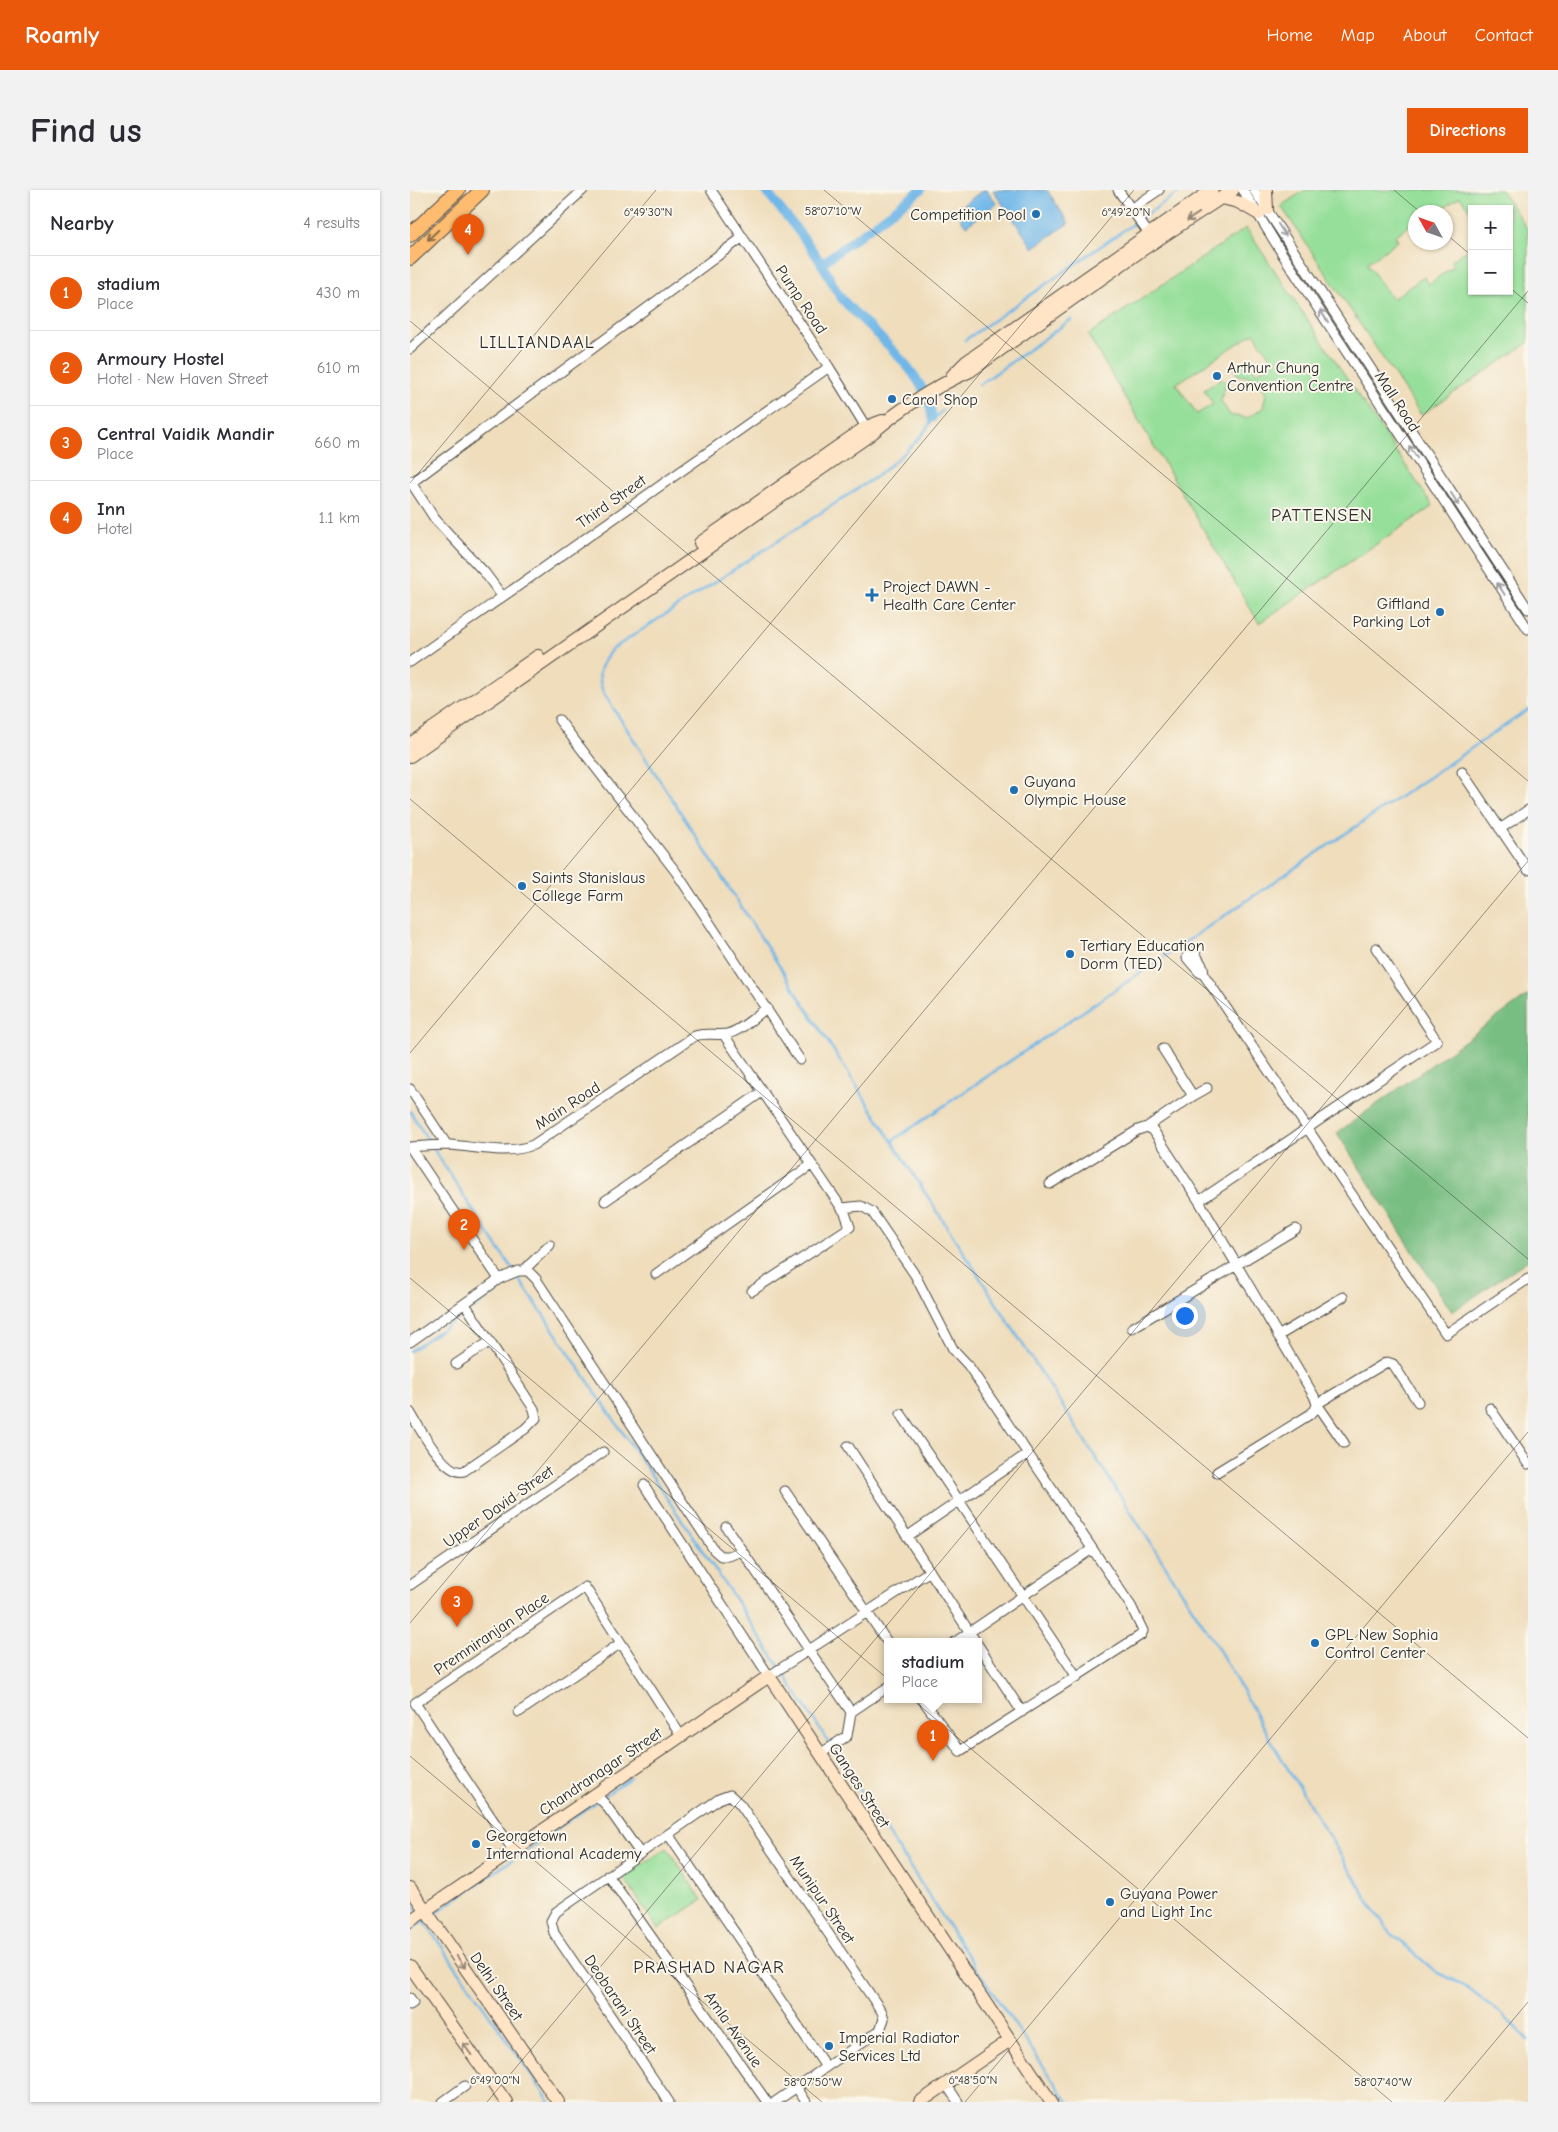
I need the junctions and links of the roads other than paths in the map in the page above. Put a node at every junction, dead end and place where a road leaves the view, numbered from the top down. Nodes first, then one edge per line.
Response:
1 (458, 190) edge
2 (482, 190) edge
3 (583, 190) edge
4 (710, 190) edge
5 (1118, 190) edge
6 (1158, 190) edge
7 (1233, 190) edge
8 (1243, 190) edge
9 (1254, 190) edge
10 (1266, 190) edge
11 (1217, 194) edge
12 (1131, 209) junction
13 (1263, 211) junction
14 (410, 235) edge
15 (1149, 235) junction
16 (743, 237) junction
17 (410, 258) edge
18 (410, 349) edge
19 (830, 367) junction
20 (891, 417) junction
21 (866, 426) junction
22 (411, 482) edge
23 (502, 596) junction
24 (1528, 609) edge
25 (1528, 629) edge
26 (410, 662) edge
27 (559, 720) dead end
28 (410, 744) edge
29 (410, 756) edge
30 (1462, 772) dead end
31 (1528, 810) edge
32 (1500, 829) junction
33 (1528, 870) edge
34 (1376, 948) dead end
35 (1187, 949) dead end
36 (767, 1008) junction
37 (724, 1035) junction
38 (1163, 1049) dead end
39 (800, 1060) dead end
40 (1207, 1088) dead end
41 (410, 1089) edge
42 (762, 1092) junction
43 (1192, 1096) junction
44 (1147, 1127) junction
45 (1306, 1128) junction
46 (447, 1145) junction
47 (410, 1147) edge
48 (811, 1165) junction
49 (1050, 1184) dead end
50 (605, 1201) dead end
51 (1198, 1201) junction
52 (842, 1208) junction
53 (1296, 1229) dead end
54 (550, 1245) dead end
55 (1237, 1266) junction
56 (521, 1270) junction
57 (656, 1274) dead end
58 (503, 1277) junction
59 (1528, 1279) edge
60 (752, 1291) dead end
61 (1343, 1297) dead end
62 (466, 1307) junction
63 (1132, 1328) dead end
64 (1278, 1336) junction
65 (410, 1342) edge
66 (489, 1342) junction
67 (456, 1364) dead end
68 (1418, 1402) dead end
69 (1318, 1404) junction
70 (1490, 1408) dead end
71 (410, 1412) edge
72 (901, 1414) dead end
73 (1344, 1443) dead end
74 (848, 1446) dead end
75 (603, 1452) dead end
76 (1027, 1454) junction
77 (1528, 1464) edge
78 (1217, 1472) dead end
79 (644, 1485) dead end
80 (785, 1491) dead end
81 (958, 1502) junction
82 (726, 1527) dead end
83 (908, 1536) junction
84 (1092, 1549) junction
85 (741, 1551) junction
86 (930, 1571) junction
87 (410, 1585) edge
88 (1023, 1596) junction
89 (866, 1612) junction
90 (970, 1632) junction
91 (884, 1638) edge
92 (961, 1638) edge
93 (974, 1638) edge
94 (621, 1643) junction
95 (810, 1649) junction
96 (982, 1652) edge
97 (777, 1671) junction
98 (1077, 1677) junction
99 (884, 1690) edge
100 (925, 1703) edge
101 (519, 1712) dead end
102 (851, 1712) junction
103 (1022, 1712) junction
104 (681, 1736) junction
105 (828, 1749) junction
106 (599, 1798) junction
107 (668, 1834) junction
108 (514, 1850) junction
109 (640, 1853) junction
110 (608, 1875) junction
111 (410, 1888) edge
112 (422, 1916) edge
113 (410, 1966) edge
114 (1010, 2040) junction
115 (826, 2067) junction
116 (946, 2084) junction
117 (465, 2086) dead end
118 (797, 2088) junction
119 (443, 2102) edge
120 (506, 2102) edge
121 (558, 2102) edge
122 (669, 2102) edge
123 (766, 2102) edge
124 (775, 2102) edge
125 (806, 2102) edge
126 (920, 2102) edge
127 (958, 2102) edge
128 (1051, 2102) edge

1 - 14 main road
2 -> 17 main road
3 - 18 street
4 - 16 street, Pump Road
5 - 12 street
6 - 12 street
7 - 11 main road
8 - 13 street, Mall Road
9 - 13 street, Mall Road
10 - 13 main road
11 - 13 main road
11 - 15 main road
12 - 15 street
13 -> 24 street, Mall Road
25 -> 13 street, Mall Road
15 - 20 main road
16 - 19 street, Pump Road
16 - 22 street
19 - 21 street, Pump Road
19 - 23 street, Third Street
20 - 21 main road
20 - 29 main road
21 - 28 main road
22 - 23 street
23 - 26 street, Third Street
27 - 36 street
30 - 32 street
31 - 32 street
32 - 33 street
34 - 45 street
35 - 45 street
36 - 37 street
36 - 39 street
37 - 42 street
37 - 46 street, Main Road
38 - 43 street
40 - 43 street
41 - 46 street
42 - 48 street
42 - 50 street
43 - 44 street
44 - 49 street
44 - 51 street
45 - 51 street
45 - 59 street
46 - 47 street, Main Road
47 - 58 street
48 - 52 street
48 - 57 street
51 - 55 street
52 - 60 street
52 - 76 street
53 - 55 street
54 - 56 street
55 - 63 street
55 - 64 street
56 - 58 street
56 - 85 street
58 - 62 street
61 - 64 street
62 - 65 street
62 - 66 street
64 - 69 street
66 - 67 street
66 - 71 street
68 - 69 street
69 - 73 street
69 - 78 street
70 - 77 street
72 - 81 street
74 - 83 street
75 - 87 street, Upper David Street
76 - 81 street
76 - 84 street
79 - 97 street, Ganges Street
80 - 89 street
81 - 83 street
81 - 88 street
82 - 85 street
83 - 86 street
84 - 88 street
84 - 98 street
85 - 95 street
86 - 89 street
86 - 90 street
88 - 90 street
88 - 98 street
89 - 91 street
89 - 95 street
90 - 92 street
90 - 93 street
94 - 101 street
94 - 104 street, Premniranjan Place
94 - 108 street, Premniranjan Place
95 - 97 street
95 - 102 street
96 - 103 street
97 - 104 main road, Chandranagar Street
97 - 105 main road, Ganges Street
98 - 103 street
99 - 102 street
100 - 103 street
102 - 105 street
104 - 106 main road, Chandranagar Street
105 - 114 main road, Ganges Street
106 - 108 main road, Chandranagar Street
106 - 109 street
107 - 109 street
107 - 115 street
107 - 115 street, Munipur Street
108 - 112 main road, Chandranagar Street
109 - 110 street
110 - 122 street, Deobarani Street
110 - 123 street, Amla Avenue
111 - 112 main road, Delhi Street
112 -> 121 main road, Delhi Street
120 -> 113 main road
114 - 116 main road
114 - 128 main road, Ganges Street
115 - 118 street
116 - 126 main road
116 - 127 street
117 - 119 street
118 - 124 street
118 - 125 street

